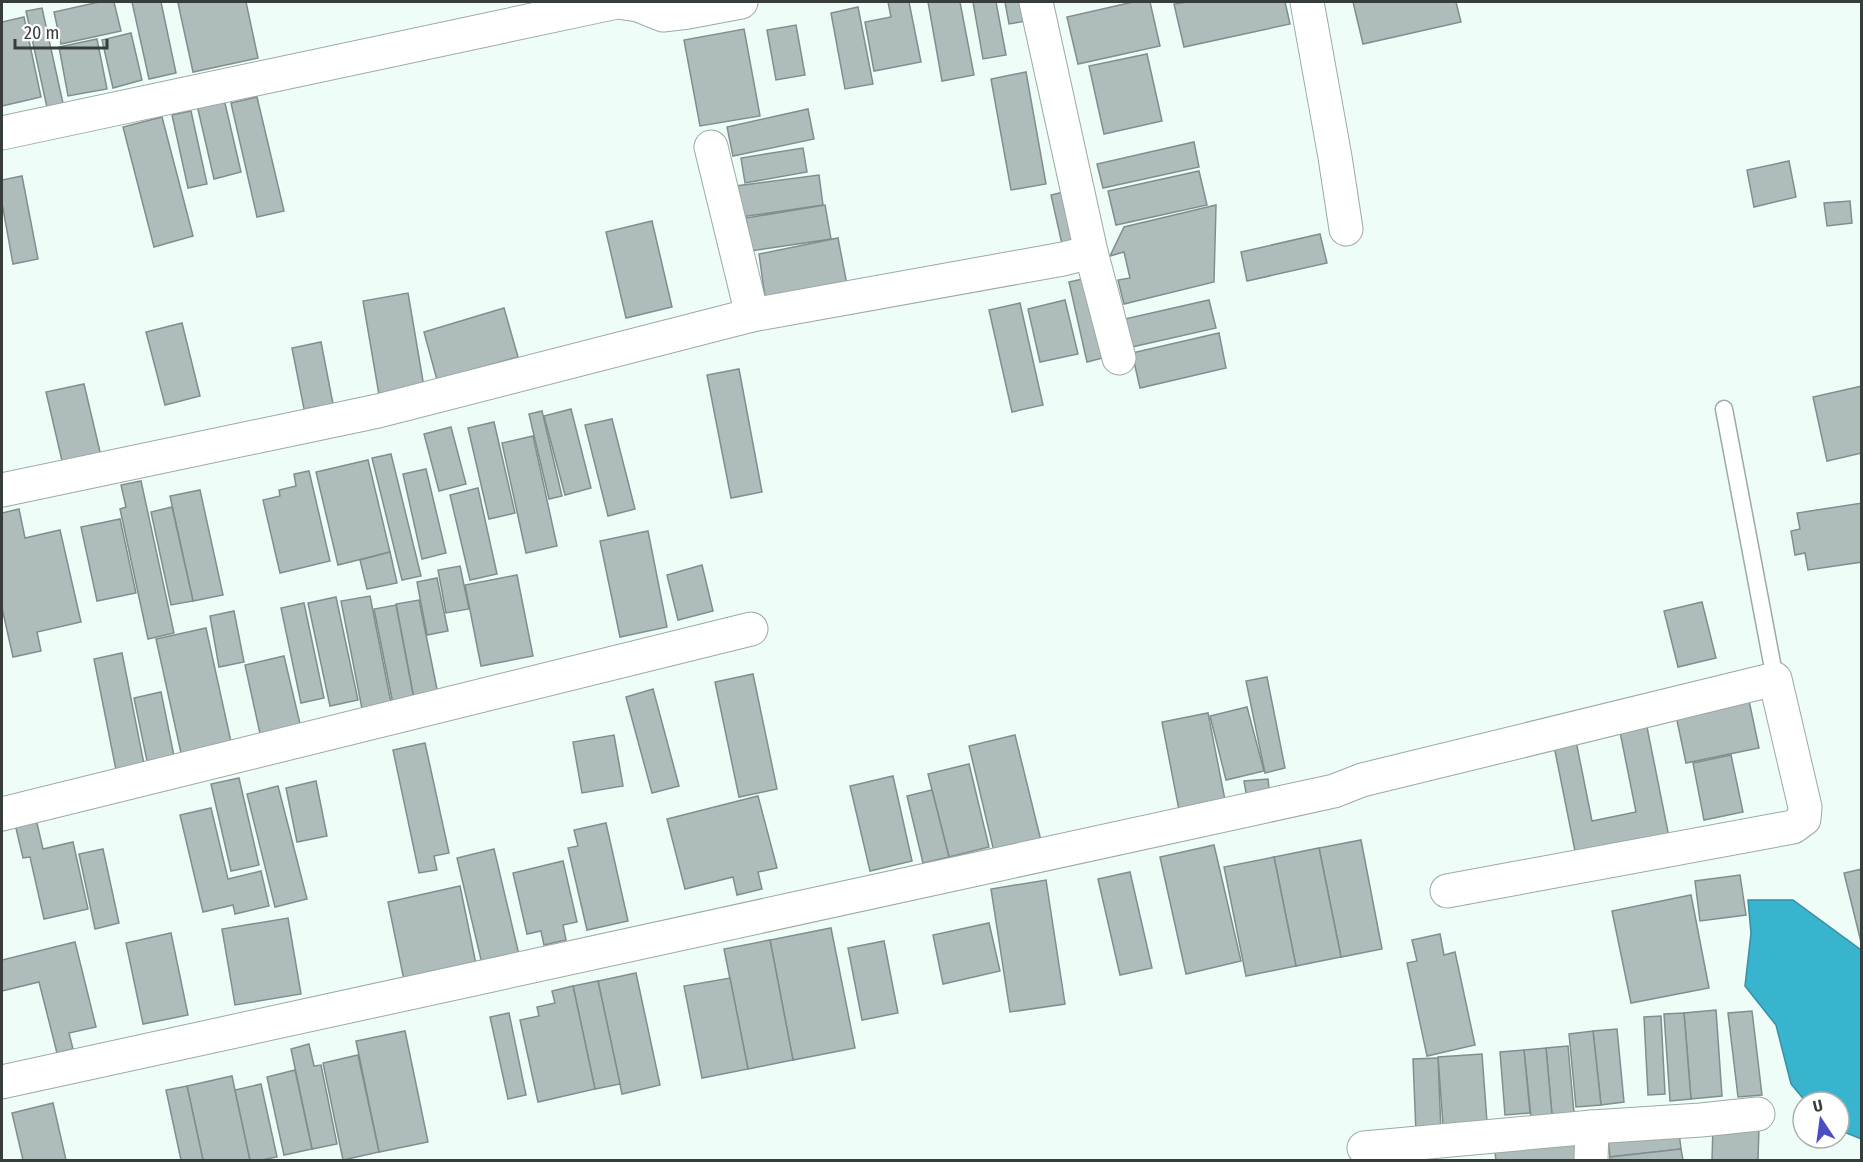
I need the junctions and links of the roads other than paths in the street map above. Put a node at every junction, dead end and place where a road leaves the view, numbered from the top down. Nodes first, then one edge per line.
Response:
1 (741, 2) edge
2 (1036, 2) edge
3 (1307, 2) edge
4 (2, 133) edge
5 (711, 147) dead end
6 (1346, 229) dead end
7 (1091, 252) junction
8 (752, 315) junction
9 (1119, 358) dead end
10 (1724, 409) dead end
11 (2, 490) edge
12 (751, 629) dead end
13 (1775, 679) junction
14 (2, 814) edge
15 (1447, 891) dead end
16 (2, 1082) edge
17 (1758, 1114) dead end
18 (1592, 1127) junction
19 (1364, 1148) dead end
20 (1591, 1161) edge

1 - 4 street
2 - 7 street
3 - 6 street
5 - 8 street
7 - 8 street
7 - 9 street
8 - 11 street
10 - 13 lane
12 - 14 street
13 - 15 street
13 - 16 street
17 - 18 street
18 - 19 street
18 - 20 street

